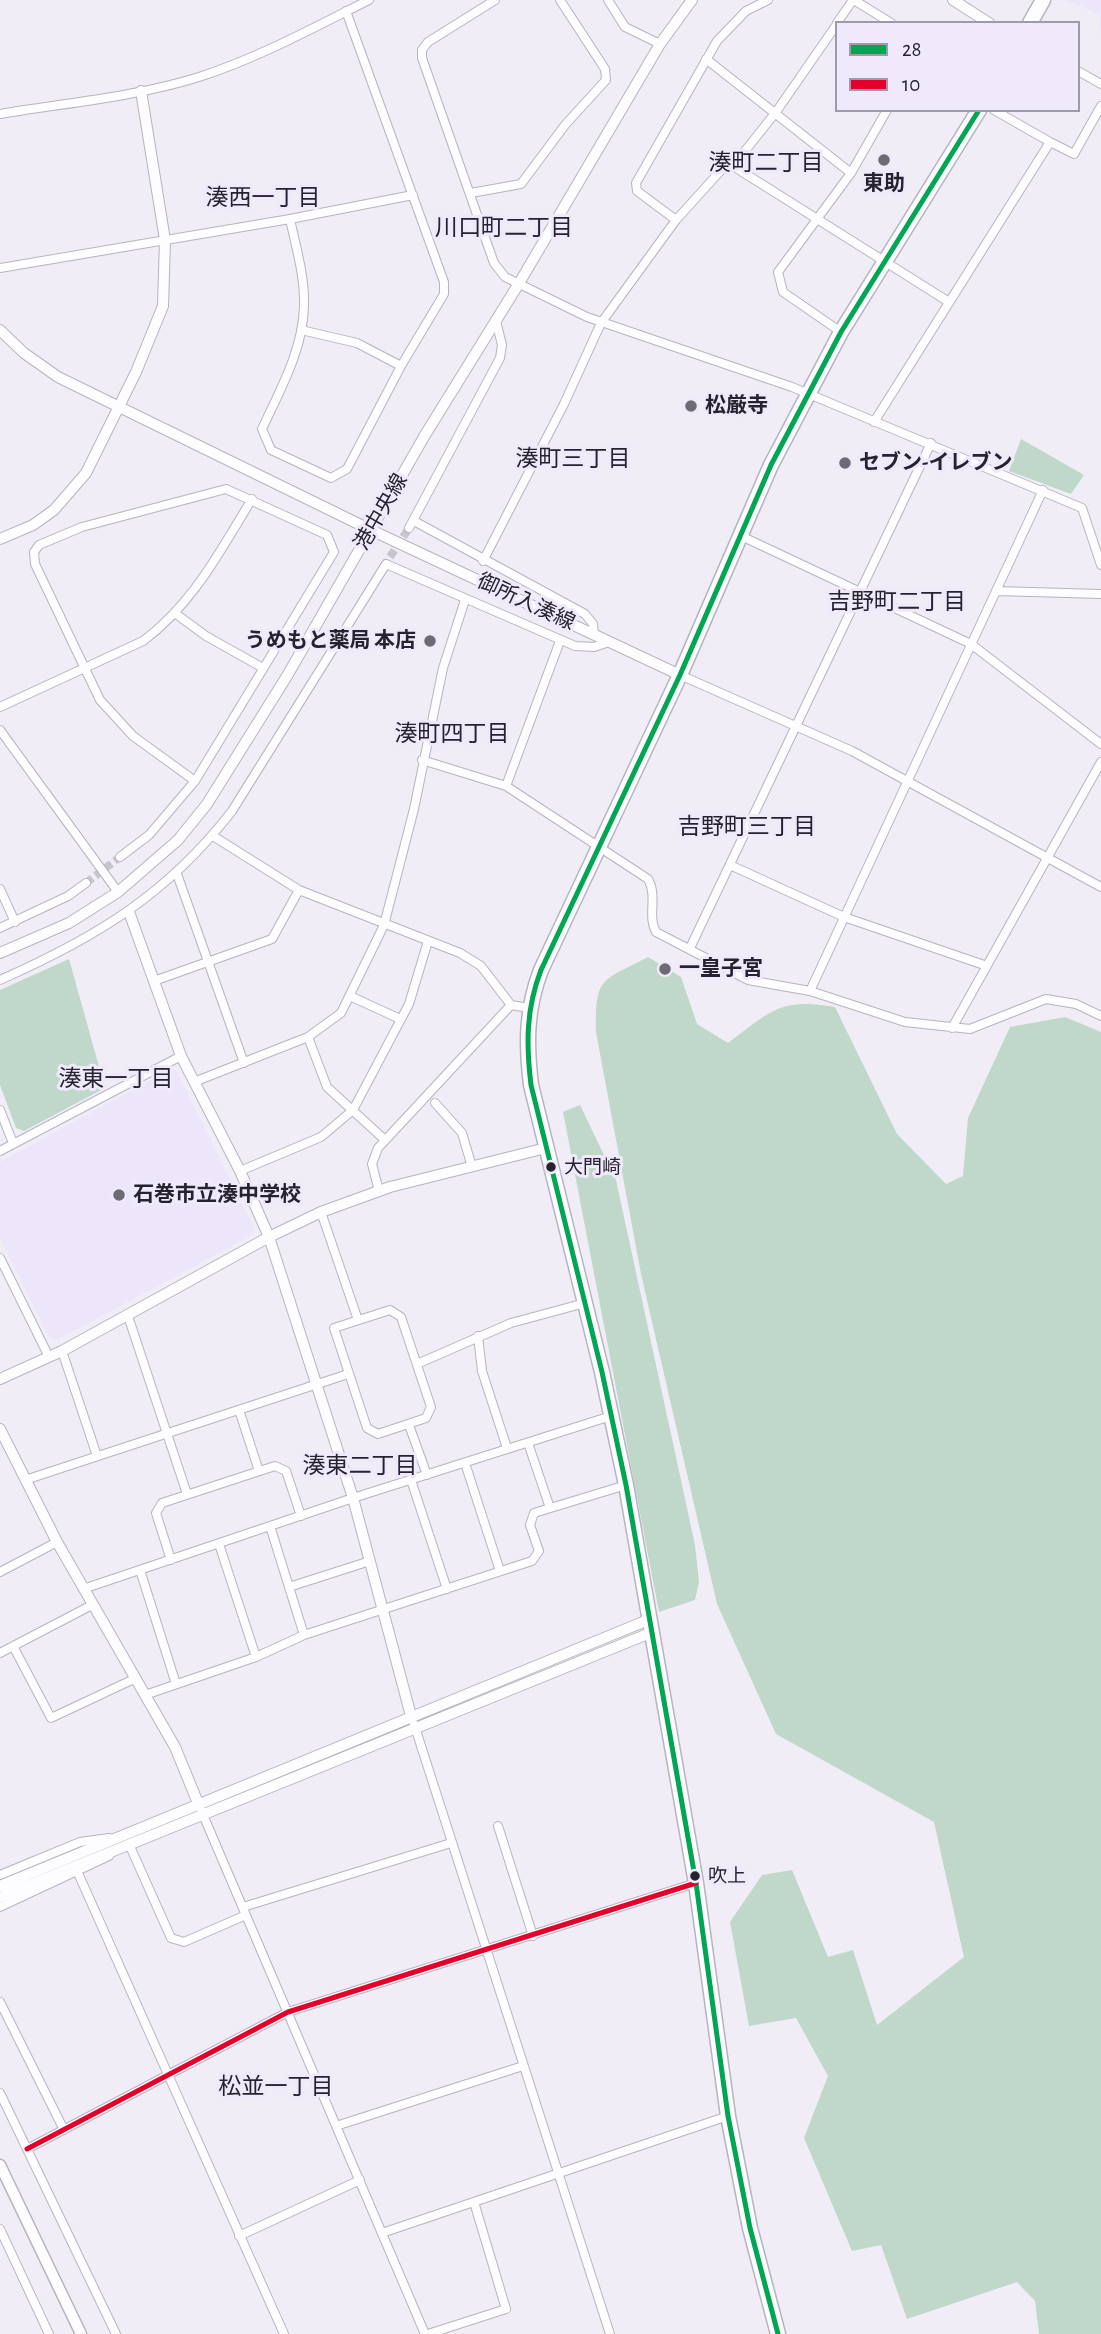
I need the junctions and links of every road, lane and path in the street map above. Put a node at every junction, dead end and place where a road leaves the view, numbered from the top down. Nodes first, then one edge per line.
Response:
1 (369, 0) edge
2 (495, 0) edge
3 (560, 0) edge
4 (608, 0) edge
5 (692, 0) edge
6 (768, 0) edge
7 (853, 0) edge
8 (953, 0) edge
9 (1043, 0) edge
10 (967, 4) edge
11 (346, 11) junction
12 (838, 21) edge
13 (888, 21) edge
14 (987, 21) edge
15 (1031, 21) edge
16 (835, 26) edge
17 (660, 44) junction
18 (706, 60) junction
19 (1080, 72) edge
20 (1101, 84) edge
21 (141, 91) junction
22 (1101, 106) edge
23 (776, 112) junction
24 (886, 112) edge
25 (977, 112) edge
26 (998, 112) edge
27 (0, 114) edge
28 (1050, 142) junction
29 (733, 166) junction
30 (851, 173) junction
31 (471, 192) junction
32 (413, 195) junction
33 (290, 219) junction
34 (818, 219) junction
35 (676, 220) junction
36 (165, 240) junction
37 (886, 262) junction
38 (0, 268) edge
39 (519, 285) junction
40 (949, 302) junction
41 (496, 321) junction
42 (601, 323) junction
43 (0, 330) edge
44 (301, 330) junction
45 (841, 332) junction
46 (401, 366) junction
47 (808, 394) junction
48 (118, 407) junction
49 (874, 422) junction
50 (931, 443) junction
51 (1042, 490) junction
52 (251, 499) junction
53 (371, 530) junction
54 (739, 535) junction
55 (0, 539) edge
56 (483, 561) junction
57 (1101, 565) edge
58 (858, 591) junction
59 (996, 591) junction
60 (1101, 594) edge
61 (465, 600) junction
62 (176, 614) junction
63 (594, 634) junction
64 (560, 641) junction
65 (610, 642) junction
66 (971, 644) junction
67 (263, 668) junction
68 (82, 669) junction
69 (680, 675) junction
70 (0, 707) edge
71 (795, 726) junction
72 (0, 730) edge
73 (1101, 744) edge
74 (422, 760) junction
75 (1101, 762) edge
76 (906, 780) junction
77 (195, 781) junction
78 (506, 786) junction
79 (213, 836) junction
80 (598, 848) junction
81 (120, 857) tunnel mouth
82 (1046, 857) junction
83 (730, 865) junction
84 (177, 874) junction
85 (86, 883) tunnel mouth
86 (1101, 887) edge
87 (0, 889) edge
88 (299, 890) junction
89 (118, 892) junction
90 (129, 912) junction
91 (844, 917) junction
92 (15, 922) junction
93 (384, 925) junction
94 (0, 928) edge
95 (428, 941) junction
96 (690, 948) junction
97 (0, 953) edge
98 (209, 961) junction
99 (987, 965) junction
100 (0, 980) edge
101 (154, 981) junction
102 (810, 991) junction
103 (351, 996) junction
104 (511, 1005) junction
105 (529, 1009) junction
106 (1101, 1016) edge
107 (400, 1019) junction
108 (952, 1028) junction
109 (308, 1037) junction
110 (181, 1056) junction
111 (244, 1063) junction
112 (194, 1082) junction
113 (435, 1103) dead end
114 (0, 1110) edge
115 (353, 1110) junction
116 (385, 1140) junction
117 (13, 1143) junction
118 (546, 1148) junction
119 (0, 1151) edge
120 (472, 1167) junction
121 (240, 1171) junction
122 (379, 1191) junction
123 (321, 1212) junction
124 (269, 1237) junction
125 (0, 1258) edge
126 (585, 1303) junction
127 (128, 1316) junction
128 (358, 1320) junction
129 (478, 1336) junction
130 (62, 1351) junction
131 (49, 1357) junction
132 (417, 1364) junction
133 (348, 1374) junction
134 (0, 1379) edge
135 (316, 1385) junction
136 (239, 1410) junction
137 (611, 1416) junction
138 (409, 1425) junction
139 (0, 1429) edge
140 (167, 1433) junction
141 (528, 1443) junction
142 (507, 1448) junction
143 (97, 1456) junction
144 (465, 1464) junction
145 (259, 1472) junction
146 (427, 1475) junction
147 (25, 1479) junction
148 (411, 1480) junction
149 (626, 1485) junction
150 (187, 1494) junction
151 (353, 1498) junction
152 (550, 1508) junction
153 (301, 1516) junction
154 (270, 1526) junction
155 (57, 1542) junction
156 (219, 1544) junction
157 (170, 1560) junction
158 (370, 1561) junction
159 (140, 1570) junction
160 (500, 1571) junction
161 (0, 1572) edge
162 (289, 1587) junction
163 (83, 1590) junction
164 (447, 1590) junction
165 (92, 1605) junction
166 (383, 1610) junction
167 (649, 1627) junction
168 (304, 1635) junction
169 (13, 1646) junction
170 (0, 1653) edge
171 (256, 1657) junction
172 (526, 1670) junction
173 (134, 1679) junction
174 (530, 1681) junction
175 (176, 1684) junction
176 (145, 1695) junction
177 (411, 1716) junction
178 (415, 1729) junction
179 (301, 1761) junction
180 (306, 1773) junction
181 (198, 1803) junction
182 (203, 1814) junction
183 (498, 1826) dead end
184 (117, 1837) junction
185 (451, 1843) junction
186 (124, 1846) junction
187 (78, 1872) junction
188 (0, 1875) edge
189 (696, 1883) junction
190 (0, 1886) edge
191 (0, 1896) edge
192 (0, 1907) edge
193 (245, 1911) junction
194 (533, 1936) junction
195 (486, 1951) junction
196 (0, 2002) edge
197 (288, 2012) junction
198 (523, 2066) junction
199 (167, 2076) junction
200 (0, 2093) edge
201 (728, 2116) junction
202 (336, 2126) junction
203 (64, 2130) junction
204 (27, 2149) junction
205 (0, 2165) edge
206 (558, 2174) junction
207 (360, 2180) junction
208 (474, 2202) junction
209 (0, 2229) edge
210 (382, 2233) junction
211 (239, 2236) junction
212 (49, 2334) edge
213 (81, 2334) edge
214 (116, 2334) edge
215 (284, 2334) edge
216 (427, 2334) edge
217 (610, 2334) edge
218 (778, 2334) edge

1 - 11 street
2 - 31 street
3 - 31 street
4 - 17 street
5 - 17 street, 港中央線
6 - 18 street
7 - 12 street
7 - 13 street
8 - 10 street
9 - 15 highway
10 - 14 street
11 - 21 street
11 - 32 street
16 - 23 street
17 - 39 street, 港中央線
18 - 23 street
18 - 35 street
19 - 20 street
21 - 27 street
21 - 36 street
22 - 28 street
23 - 29 street
23 - 30 street
24 - 30 street
25 - 37 highway
26 - 28 street
28 - 40 street
29 - 34 street
29 - 35 street
30 - 34 street
31 - 39 street
32 - 33 street
32 - 46 street
33 - 36 street
33 - 44 street
34 - 37 street
34 - 45 street
35 - 42 street
36 - 38 street
36 - 48 street
37 - 40 street
37 - 45 highway
39 - 41 street, 港中央線
39 - 42 street
40 - 49 street
41 - 53 street, 港中央線
41 - 56 street
42 - 47 street
42 - 56 street
43 - 48 street, 御所入湊線
44 - 46 street
44 - 46 street
45 - 47 highway
47 - 49 street
47 - 54 highway
48 - 53 street, 御所入湊線
48 - 55 street
49 - 50 street
50 - 51 street
50 - 58 street
51 - 57 street
51 - 59 street
52 - 62 street
52 - 67 street
52 - 68 street
53 - 63 street, 御所入湊線
53 - 89 street, 港中央線
54 - 58 street
54 - 69 highway
56 - 63 street
58 - 66 street
58 - 71 street
59 - 60 street
59 - 66 street
61 - 64 street
61 - 74 street
61 - 79 street
62 - 67 street
62 - 68 street
63 - 65 street, 御所入湊線
64 - 65 street
64 - 78 street
65 - 69 street, 御所入湊線
66 - 73 street
66 - 76 street
67 - 77 street
68 - 70 street
68 - 77 street
69 - 71 street
69 - 80 highway
71 - 76 street
71 - 83 street
72 - 89 street
74 - 78 street
74 - 93 street
75 - 82 street
76 - 82 street
76 - 91 street
77 - 81 street
78 - 80 street
79 - 84 street
79 - 88 street
80 - 96 street
80 - 105 highway
82 - 86 street
82 - 99 street
83 - 91 street
83 - 96 street
84 - 90 street
84 - 98 street
85 - 92 street
87 - 92 street
88 - 93 street
88 - 98 street
89 - 97 street, 港中央線
90 - 100 street
90 - 101 street
91 - 99 street
91 - 102 street
92 - 94 street
93 - 95 street
93 - 103 street
95 - 104 street
95 - 107 street
96 - 102 street
98 - 101 street
98 - 111 street
99 - 108 street
101 - 110 street
102 - 108 street
103 - 107 street
103 - 109 street
104 - 105 street
104 - 116 street
105 - 118 highway
106 - 108 street
107 - 115 street
109 - 111 street
109 - 115 street
110 - 112 street
110 - 117 street
111 - 112 street
112 - 121 street
113 - 120 street
114 - 117 street
115 - 116 street
115 - 121 street
116 - 122 street
117 - 119 street
118 - 120 street
118 - 126 highway
120 - 122 street
121 - 124 street
122 - 123 street
123 - 124 street
123 - 128 street
124 - 127 street
124 - 135 street
125 - 131 street
126 - 129 street
126 - 137 highway
127 - 130 street
127 - 140 street
128 - 132 street
128 - 133 street
129 - 132 street
129 - 142 street
130 - 131 street
130 - 143 street
131 - 134 street
132 - 138 street
133 - 135 street
133 - 138 street
135 - 136 street
135 - 151 street
136 - 140 street
136 - 145 street
137 - 141 street
137 - 149 highway
138 - 146 street
139 - 147 street
140 - 143 street
140 - 150 street
141 - 142 street
141 - 152 street
142 - 144 street
143 - 147 street
144 - 146 street
144 - 160 street
145 - 150 street
145 - 153 street
146 - 148 street
147 - 155 street
148 - 151 street
148 - 164 street
149 - 152 street
149 - 167 highway
150 - 157 street
151 - 153 street
151 - 158 street
152 - 160 street
153 - 154 street
154 - 156 street
154 - 162 street
155 - 161 street
155 - 163 street
156 - 157 street
156 - 171 street
157 - 159 street
158 - 162 street
158 - 166 street
159 - 163 street
159 - 175 street
160 - 164 street
162 - 168 street
163 - 165 street
164 - 166 street
165 - 169 street
165 - 173 street
166 - 168 street
166 - 177 street
167 - 172 street
167 - 174 street
167 - 189 highway
168 - 171 street
169 - 170 street
169 - 173 street
171 - 175 street
172 - 174 street
172 - 177 street
173 - 176 street
174 - 178 street
175 - 176 street
176 - 181 street
177 - 178 street
177 - 179 street
178 - 180 street
178 - 185 street
179 - 180 street
179 - 181 street
180 - 182 street
181 - 182 street
181 - 184 street
182 - 186 street
182 - 193 street
183 - 194 street
184 - 188 street
184 - 190 street
185 - 193 street
185 - 195 street
186 - 187 street
186 - 191 street
186 - 193 street
187 - 192 street
187 - 199 street
189 - 194 street
189 - 201 highway
193 - 197 street
194 - 195 street
195 - 197 street
195 - 198 street
196 - 203 street
197 - 199 street
197 - 202 street
198 - 202 street
198 - 206 street
199 - 203 street
199 - 211 street
200 - 204 street
201 - 206 street
201 - 218 highway
202 - 207 street
203 - 204 street
204 - 214 street
205 - 213 main road
206 - 208 street
206 - 217 street
207 - 210 street
207 - 211 street
208 - 210 street
208 - 216 street
209 - 212 street
210 - 216 street
211 - 215 street

